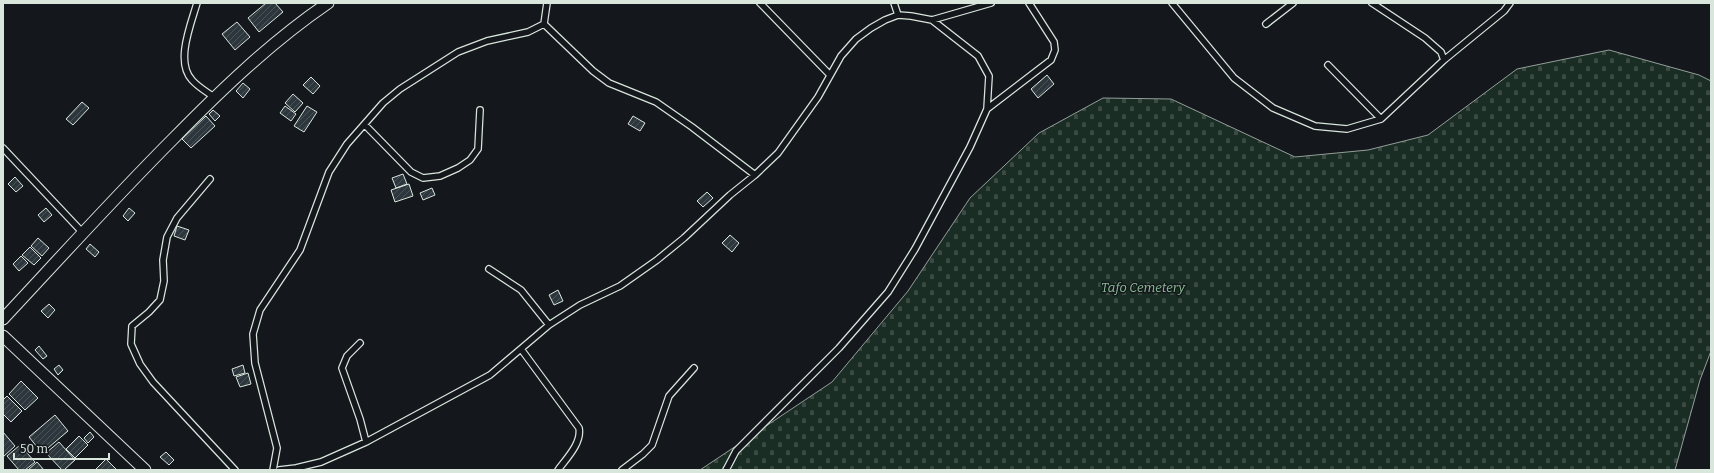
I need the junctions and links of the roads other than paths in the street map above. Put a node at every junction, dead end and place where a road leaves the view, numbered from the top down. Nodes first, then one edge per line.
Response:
1 (197, 3) edge
2 (328, 3) edge
3 (547, 3) edge
4 (760, 3) edge
5 (894, 3) edge
6 (991, 3) edge
7 (1028, 3) edge
8 (1172, 3) edge
9 (1293, 3) edge
10 (1372, 3) edge
11 (1510, 3) edge
12 (898, 15) junction
13 (932, 20) junction
14 (544, 24) junction
15 (1266, 24) dead end
16 (1444, 60) junction
17 (1328, 65) dead end
18 (830, 75) junction
19 (214, 97) junction
20 (987, 109) junction
21 (480, 110) dead end
22 (1381, 119) junction
23 (365, 125) junction
24 (3, 148) edge
25 (755, 175) junction
26 (210, 179) dead end
27 (83, 234) junction
28 (489, 269) dead end
29 (3, 319) edge
30 (550, 325) junction
31 (3, 336) edge
32 (360, 343) dead end
33 (522, 349) junction
34 (694, 368) dead end
35 (366, 442) junction
36 (145, 470) edge
37 (235, 470) edge
38 (273, 470) edge
39 (279, 470) edge
40 (558, 470) edge
41 (622, 470) edge
42 (726, 470) edge

1 - 19 lane
2 - 19 street
3 - 14 lane
4 - 18 lane
5 - 12 lane
6 - 13 lane
7 - 20 lane
8 - 22 lane
9 - 15 lane
10 - 16 lane
11 - 16 lane
12 - 13 lane
12 - 18 lane
13 - 20 lane
14 - 23 lane
14 - 25 lane
16 - 22 lane
17 - 22 lane
18 - 25 lane
19 - 27 street
20 - 42 lane
21 - 23 lane
23 - 38 lane
24 - 27 lane
25 - 30 lane
26 - 37 lane
27 - 29 street
28 - 30 lane
30 - 33 lane
31 - 36 street
32 - 35 lane
33 - 35 lane
33 - 40 lane
34 - 41 lane
35 - 39 lane

